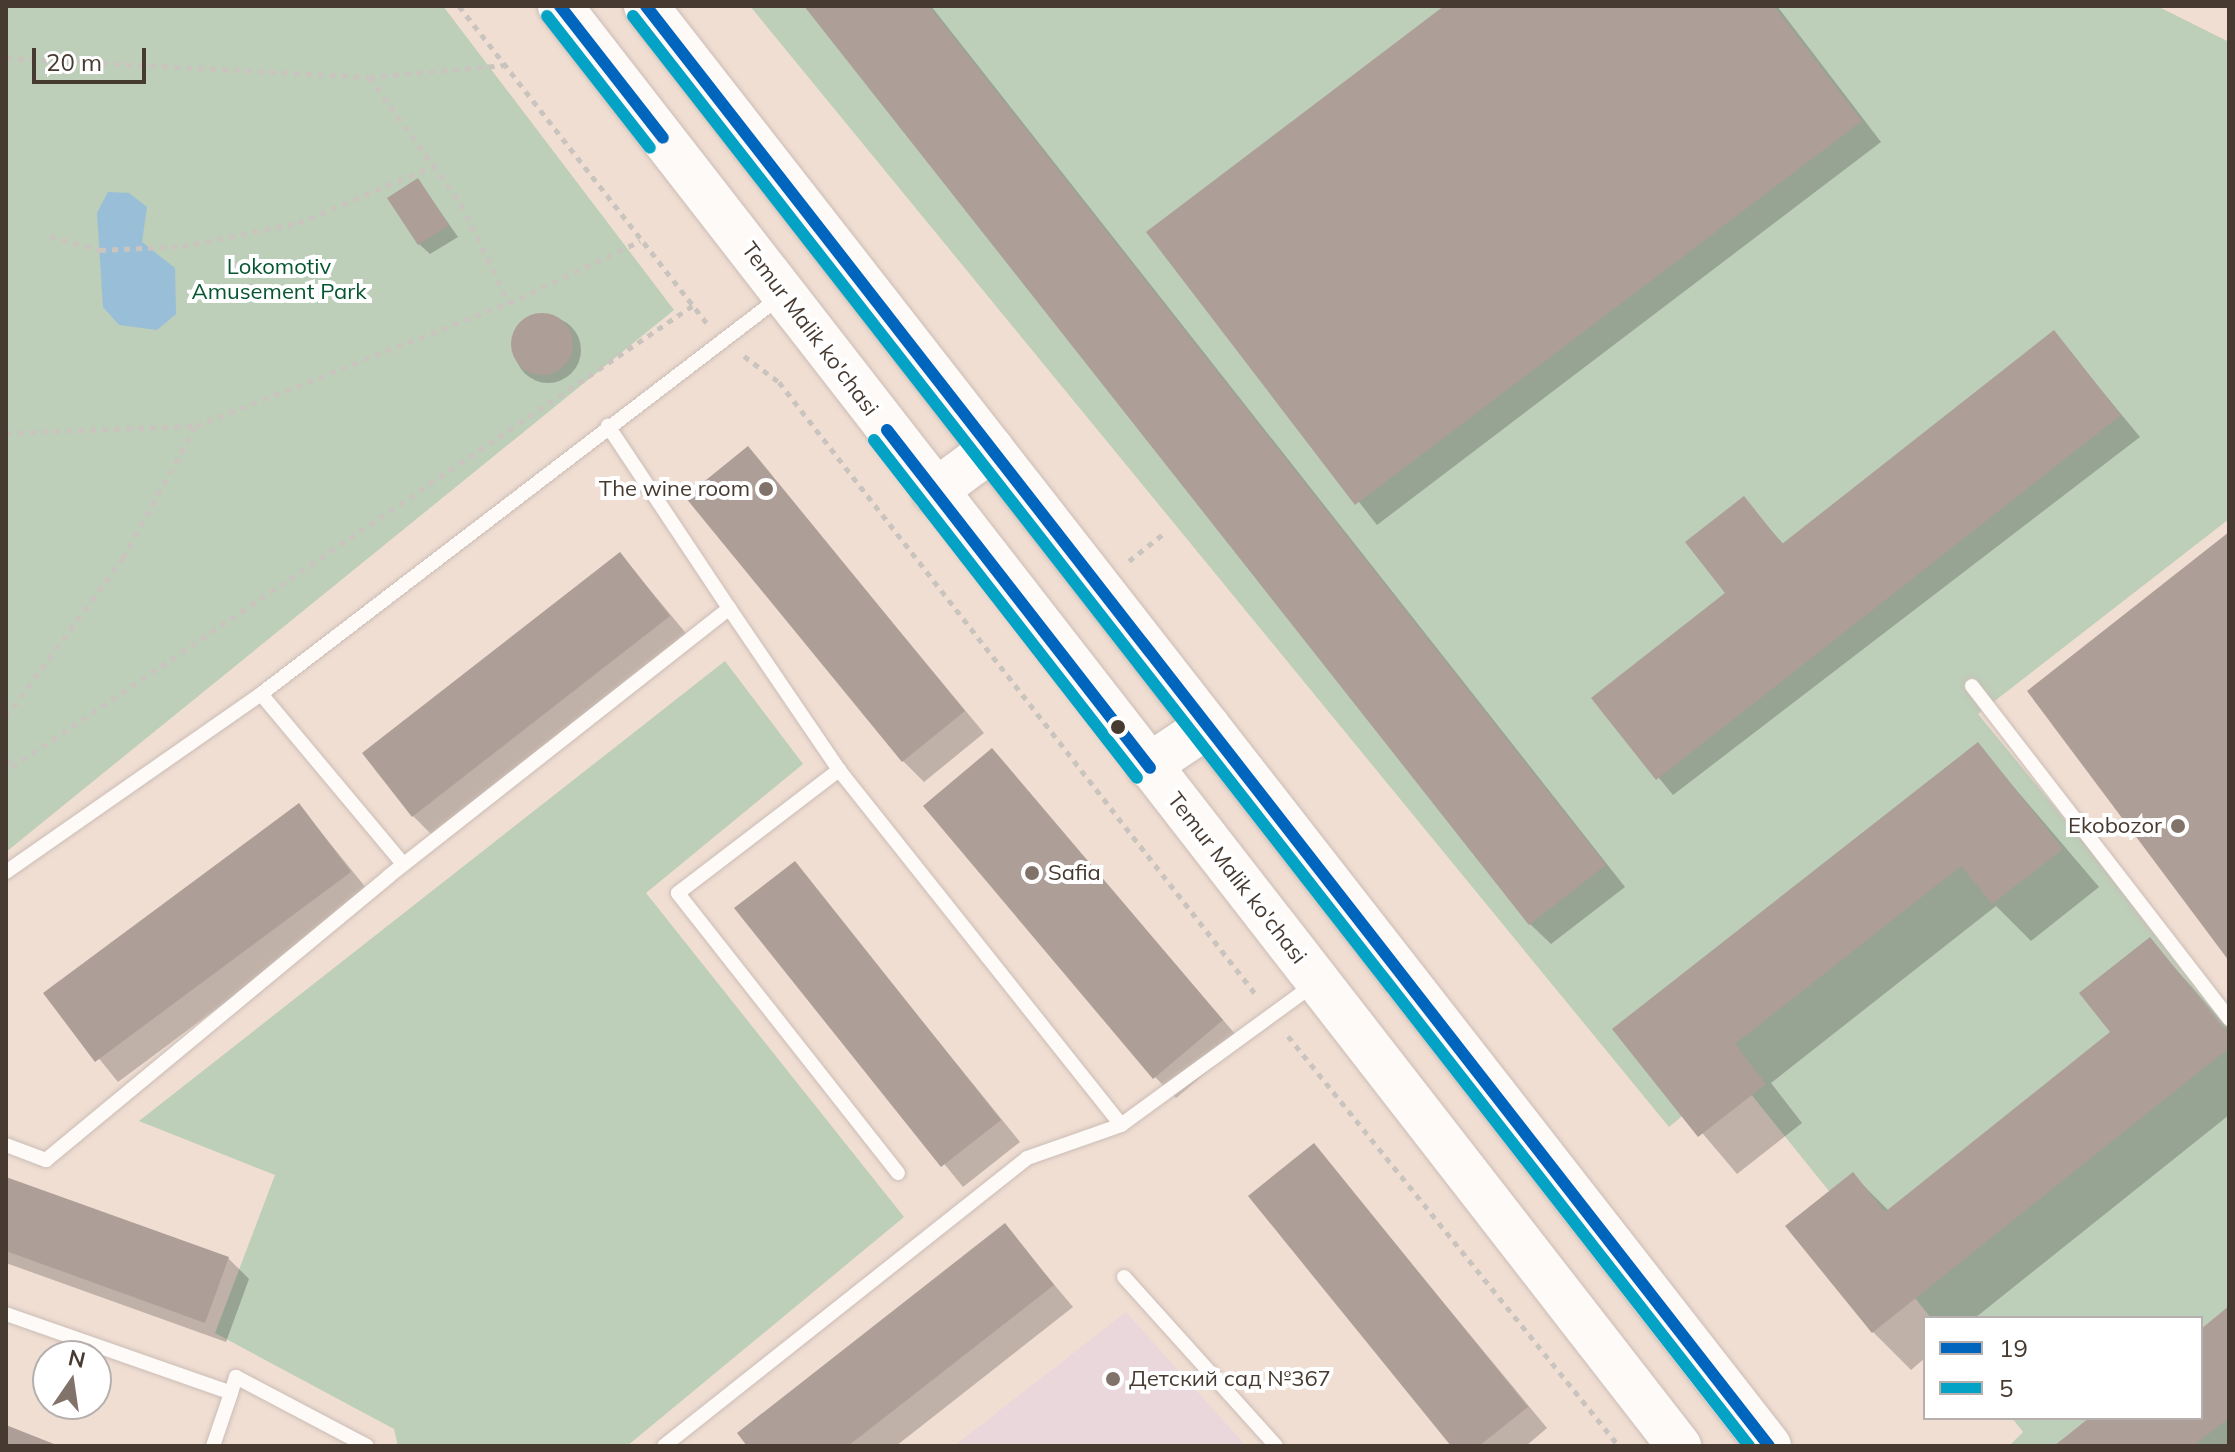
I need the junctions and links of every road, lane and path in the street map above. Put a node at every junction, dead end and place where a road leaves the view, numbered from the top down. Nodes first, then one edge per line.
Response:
1 (459, 6) edge
2 (560, 6) edge
3 (646, 6) edge
4 (6, 58) edge
5 (506, 65) junction
6 (369, 77) junction
7 (436, 165) junction
8 (50, 236) dead end
9 (640, 241) junction
10 (784, 294) junction
11 (509, 303) junction
12 (692, 306) junction
13 (722, 341) junction
14 (196, 426) junction
15 (608, 426) junction
16 (6, 433) edge
17 (992, 449) junction
18 (934, 492) junction
19 (729, 608) junction
20 (1972, 686) dead end
21 (261, 694) junction
22 (6, 717) edge
23 (1208, 726) junction
24 (6, 758) edge
25 (1148, 766) junction
26 (839, 770) junction
27 (403, 864) junction
28 (6, 872) edge
29 (1318, 981) junction
30 (1271, 1015) junction
31 (2229, 1019) edge
32 (1121, 1125) junction
33 (6, 1145) edge
34 (898, 1173) dead end
35 (1124, 1277) dead end
36 (6, 1314) edge
37 (231, 1393) junction
38 (213, 1446) edge
39 (367, 1446) edge
40 (664, 1446) edge
41 (1276, 1446) edge
42 (1619, 1446) edge
43 (1679, 1446) edge
44 (1769, 1446) edge

1 - 5 path
2 - 10 highway, Temur Malik ko'chasi
3 - 17 highway
4 - 6 path
5 - 6 path
5 - 9 path
6 - 7 path
7 - 8 path
7 - 11 path
9 - 11 path
9 - 12 path
10 - 13 lane
10 - 18 highway, Temur Malik ko'chasi
11 - 14 path
12 - 13 path
12 - 24 path
13 - 15 lane
13 - 30 path
14 - 16 path
14 - 22 path
15 - 19 lane
15 - 21 lane
17 - 18 highway
17 - 23 highway
18 - 25 highway, Temur Malik ko'chasi
19 - 26 lane
19 - 27 lane
20 - 31 lane
21 - 27 lane
21 - 28 lane
23 - 25 highway
23 - 44 highway
25 - 29 highway, Temur Malik ko'chasi
26 - 32 lane
26 - 34 lane
27 - 33 lane
29 - 30 lane
29 - 43 highway, Temur Malik ko'chasi
30 - 32 lane
30 - 42 path
32 - 40 lane
35 - 41 lane
36 - 37 lane
37 - 38 lane
37 - 39 lane

